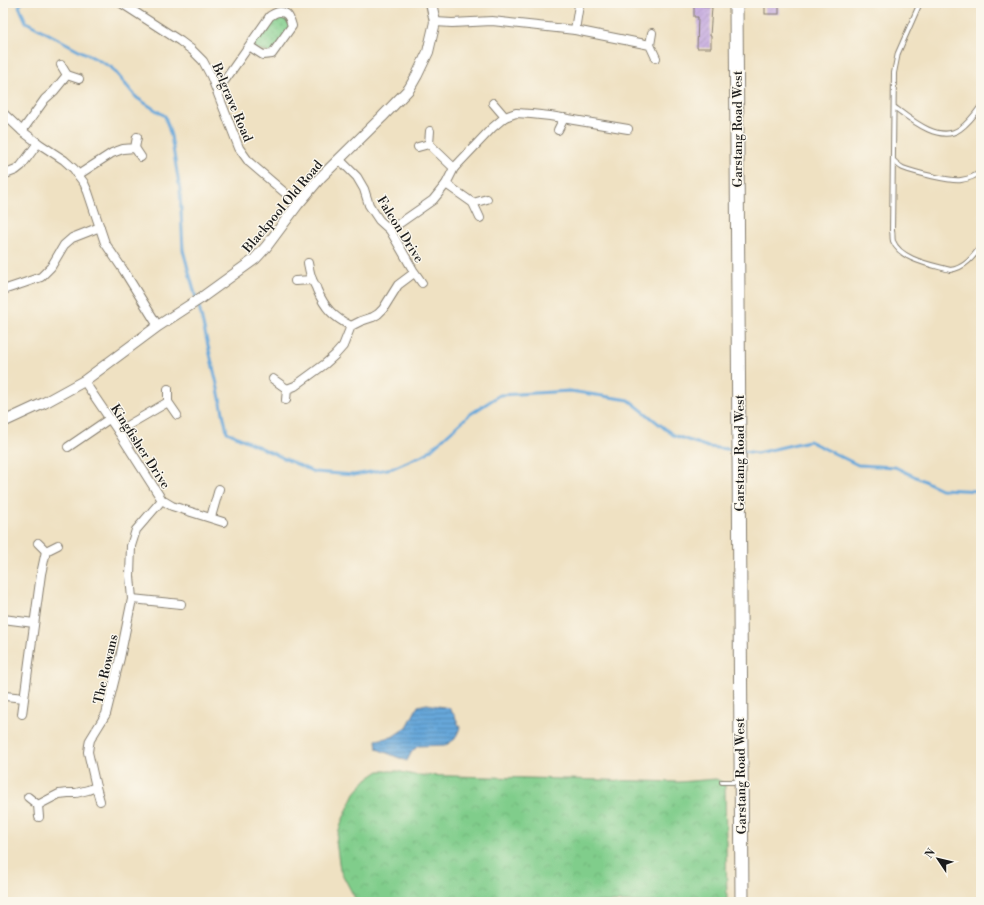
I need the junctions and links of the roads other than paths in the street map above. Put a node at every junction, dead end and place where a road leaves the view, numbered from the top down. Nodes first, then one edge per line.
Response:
1 (121, 3) edge
2 (431, 3) edge
3 (736, 3) edge
4 (920, 3) edge
5 (580, 5) dead end
6 (435, 22) junction
7 (576, 30) junction
8 (652, 33) dead end
9 (650, 45) junction
10 (249, 46) junction
11 (656, 58) dead end
12 (61, 65) dead end
13 (67, 75) junction
14 (79, 78) dead end
15 (216, 87) junction
16 (493, 103) dead end
17 (981, 106) edge
18 (894, 107) junction
19 (3, 113) edge
20 (505, 117) junction
21 (564, 118) junction
22 (628, 129) dead end
23 (22, 130) junction
24 (558, 130) dead end
25 (430, 131) dead end
26 (137, 137) dead end
27 (38, 143) junction
28 (429, 144) junction
29 (418, 147) dead end
30 (135, 148) junction
31 (141, 157) dead end
32 (339, 159) junction
33 (893, 160) junction
34 (454, 168) junction
35 (981, 171) edge
36 (3, 174) edge
37 (78, 175) junction
38 (446, 184) junction
39 (487, 199) dead end
40 (473, 203) junction
41 (298, 204) junction
42 (480, 218) dead end
43 (100, 227) junction
44 (390, 230) junction
45 (981, 246) edge
46 (308, 263) dead end
47 (414, 272) junction
48 (312, 280) junction
49 (295, 281) dead end
50 (422, 284) dead end
51 (3, 290) edge
52 (158, 326) junction
53 (351, 326) junction
54 (273, 379) dead end
55 (84, 381) junction
56 (168, 389) dead end
57 (287, 389) junction
58 (286, 400) dead end
59 (168, 402) junction
60 (177, 414) dead end
61 (109, 419) junction
62 (3, 422) edge
63 (118, 431) junction
64 (68, 447) dead end
65 (219, 489) dead end
66 (162, 500) junction
67 (211, 517) junction
68 (223, 522) dead end
69 (38, 543) dead end
70 (58, 545) dead end
71 (46, 551) junction
72 (132, 599) junction
73 (181, 604) dead end
74 (3, 619) edge
75 (34, 623) junction
76 (6, 696) dead end
77 (24, 698) junction
78 (22, 714) dead end
79 (722, 782) dead end
80 (740, 782) junction
81 (96, 787) junction
82 (28, 797) dead end
83 (100, 801) dead end
84 (38, 805) junction
85 (38, 817) dead end
86 (742, 902) edge

1 - 15 street, Belgrave Road
2 - 6 street, Blackpool Old Road
3 - 80 main road, Garstang Road West
4 - 18 lane
5 - 7 street
6 - 7 street
6 - 32 street, Blackpool Old Road
7 - 9 street
8 - 9 street
9 - 11 street
10 - 10 street
10 - 15 street
12 - 13 street
13 - 14 street
13 - 23 street
15 - 41 street, Belgrave Road
16 - 20 street
17 - 18 lane
18 - 33 lane
19 - 23 street
20 - 21 street
20 - 34 street
21 - 22 street
21 - 24 street
23 - 27 street
25 - 28 street
26 - 30 street
27 - 36 street
27 - 37 street
28 - 29 street
28 - 34 street
30 - 31 street
30 - 37 street
32 - 41 street, Blackpool Old Road
32 - 44 street, Falcon Drive
33 - 35 lane
33 - 45 lane
34 - 38 street
37 - 43 street
38 - 40 street
38 - 44 street
39 - 40 street
40 - 42 street
41 - 52 street, Blackpool Old Road
43 - 51 street
43 - 52 street
44 - 47 street, Falcon Drive
46 - 48 street
47 - 50 street, Falcon Drive
47 - 53 street, Falcon Drive
48 - 49 street
48 - 53 street
52 - 55 street, Blackpool Old Road
53 - 57 street
54 - 57 street
55 - 61 street, Kingfisher Drive
55 - 62 street, Blackpool Old Road
56 - 59 street
57 - 58 street
59 - 60 street
59 - 63 street
61 - 63 street, Kingfisher Drive
61 - 64 street
63 - 66 street, Kingfisher Drive
65 - 67 street
66 - 67 street, Kingfisher Drive
66 - 72 street, The Rowans
67 - 68 street, Kingfisher Drive
69 - 71 street
70 - 71 street
71 - 75 street
72 - 73 street
72 - 81 street, The Rowans
74 - 75 street
75 - 77 street
76 - 77 street
77 - 78 street
79 - 80 lane
80 - 86 main road, Garstang Road West
81 - 83 street, The Rowans
81 - 84 street
82 - 84 street
84 - 85 street

